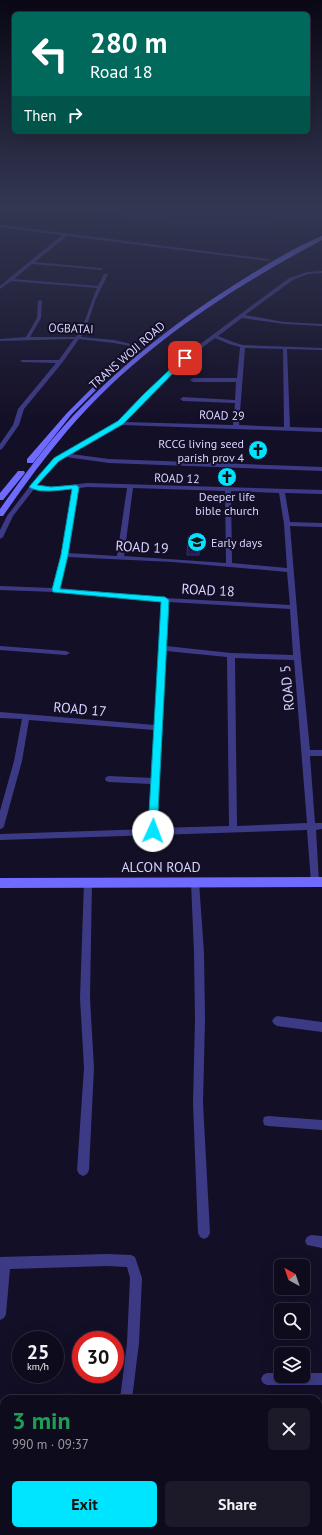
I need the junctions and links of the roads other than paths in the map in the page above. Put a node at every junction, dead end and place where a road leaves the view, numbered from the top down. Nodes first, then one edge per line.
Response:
1 (15, 278) edge
2 (105, 278) edge
3 (241, 278) edge
4 (245, 278) edge
5 (295, 278) edge
6 (12, 280) junction
7 (100, 287) junction
8 (0, 288) edge
9 (221, 291) junction
10 (40, 301) dead end
11 (198, 307) junction
12 (240, 316) junction
13 (322, 325) edge
14 (215, 336) junction
15 (28, 337) junction
16 (79, 338) junction
17 (0, 340) edge
18 (243, 346) junction
19 (141, 347) junction
20 (285, 348) junction
21 (322, 349) edge
22 (22, 361) dead end
23 (60, 362) junction
24 (193, 380) dead end
25 (239, 380) junction
26 (183, 399) dead end
27 (238, 402) junction
28 (120, 423) junction
29 (236, 426) junction
30 (287, 428) junction
31 (322, 430) edge
32 (0, 448) edge
33 (65, 455) junction
34 (322, 469) edge
35 (32, 487) junction
36 (76, 487) junction
37 (130, 487) junction
38 (228, 490) junction
39 (282, 491) junction
40 (322, 492) edge
41 (0, 498) edge
42 (0, 514) edge
43 (287, 524) junction
44 (322, 525) edge
45 (0, 537) edge
46 (64, 555) junction
47 (120, 558) junction
48 (229, 565) junction
49 (290, 570) junction
50 (0, 588) edge
51 (55, 590) junction
52 (165, 600) junction
53 (294, 607) junction
54 (0, 648) edge
55 (163, 648) junction
56 (66, 653) dead end
57 (231, 655) junction
58 (297, 658) junction
59 (0, 715) edge
60 (26, 718) junction
61 (158, 728) junction
62 (306, 752) junction
63 (322, 752) edge
64 (109, 779) dead end
65 (155, 781) junction
66 (0, 826) edge
67 (322, 826) edge
68 (312, 827) junction
69 (233, 829) junction
70 (153, 831) junction
71 (0, 837) edge
72 (88, 882) junction
73 (194, 882) junction
74 (318, 882) edge
75 (0, 883) edge
76 (277, 1021) dead end
77 (322, 1027) edge
78 (268, 1121) dead end
79 (322, 1125) edge
80 (83, 1170) dead end
81 (204, 1233) dead end
82 (3, 1263) edge
83 (0, 1314) edge
84 (267, 1379) dead end
85 (322, 1379) edge
86 (126, 1395) edge

1 - 6 street
2 - 7 street
3 - 9 main road, TRANS WOJI ROAD
4 - 9 main road, TRANS WOJI ROAD
5 - 12 street
6 - 7 street
6 - 8 street
7 - 16 street
9 - 11 main road, TRANS WOJI ROAD
10 - 15 street
11 - 19 main road, TRANS WOJI ROAD
11 - 42 main road, TRANS WOJI ROAD
12 - 13 street
12 - 14 street
14 - 18 street
14 - 28 street
15 - 16 street, OGBATAI
15 - 17 street, OGBATAI
16 - 19 street, OGBATAI
16 - 23 street
18 - 20 street
18 - 25 street
19 - 41 main road, TRANS WOJI ROAD
20 - 21 street
20 - 30 street
22 - 23 street
23 - 32 street
24 - 25 street
25 - 27 street
26 - 27 street
27 - 29 street
28 - 29 street, ROAD 29
28 - 33 street
29 - 30 street, ROAD 29
30 - 31 street, ROAD 29
33 - 34 street
33 - 35 street
35 - 36 street, ROAD 12
35 - 45 street
36 - 37 street, ROAD 12
36 - 46 street
37 - 38 street, ROAD 12
37 - 47 street
38 - 39 street, ROAD 12
38 - 48 street
39 - 40 street, ROAD 12
39 - 43 street, ROAD 5
43 - 44 street
43 - 49 street, ROAD 5
46 - 47 street, ROAD 19
46 - 51 street
47 - 48 street, ROAD 19
48 - 49 street, ROAD 19
49 - 53 street, ROAD 5
50 - 51 street, ROAD 18
51 - 52 street, ROAD 18
52 - 53 street, ROAD 18
52 - 55 street
53 - 58 street, ROAD 5
54 - 56 street
55 - 57 street
55 - 61 street
57 - 58 street
57 - 69 street
58 - 62 street, ROAD 5
59 - 60 street, ROAD 17
60 - 61 street, ROAD 17
60 - 66 street
61 - 65 street
62 - 63 street
62 - 68 street, ROAD 5
64 - 65 street
65 - 70 street
67 - 68 street
68 - 69 street
68 - 74 street, ROAD 5
69 - 70 street
70 - 71 street
72 - 73 main road, ALCON ROAD
72 - 75 main road, ALCON ROAD
72 - 80 street
73 - 74 main road, ALCON ROAD
73 - 81 street
76 - 77 street
78 - 79 street
82 - 83 street
82 - 86 street
84 - 85 street

